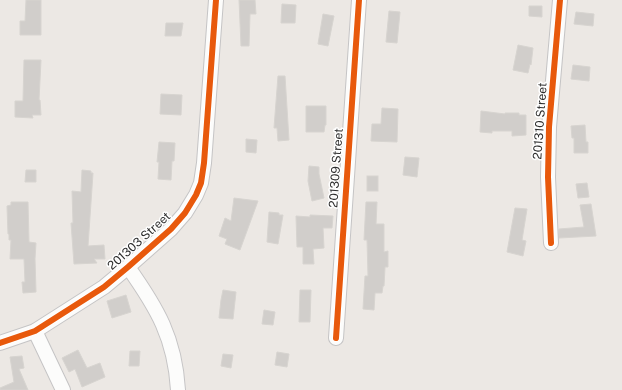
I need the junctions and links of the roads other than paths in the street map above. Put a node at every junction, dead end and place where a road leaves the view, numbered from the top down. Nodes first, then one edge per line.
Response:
1 (216, 0) edge
2 (359, 0) edge
3 (560, 0) edge
4 (551, 243) dead end
5 (128, 267) junction
6 (35, 330) junction
7 (336, 338) dead end
8 (0, 343) edge
9 (63, 390) edge
10 (178, 390) edge

1 - 5 street, 201303 Street
2 - 7 street, 201309 Street
3 - 4 street, 201310 Street
5 - 6 street, 201303 Street
5 - 10 street
6 - 8 street, 201303 Street
6 - 9 street

